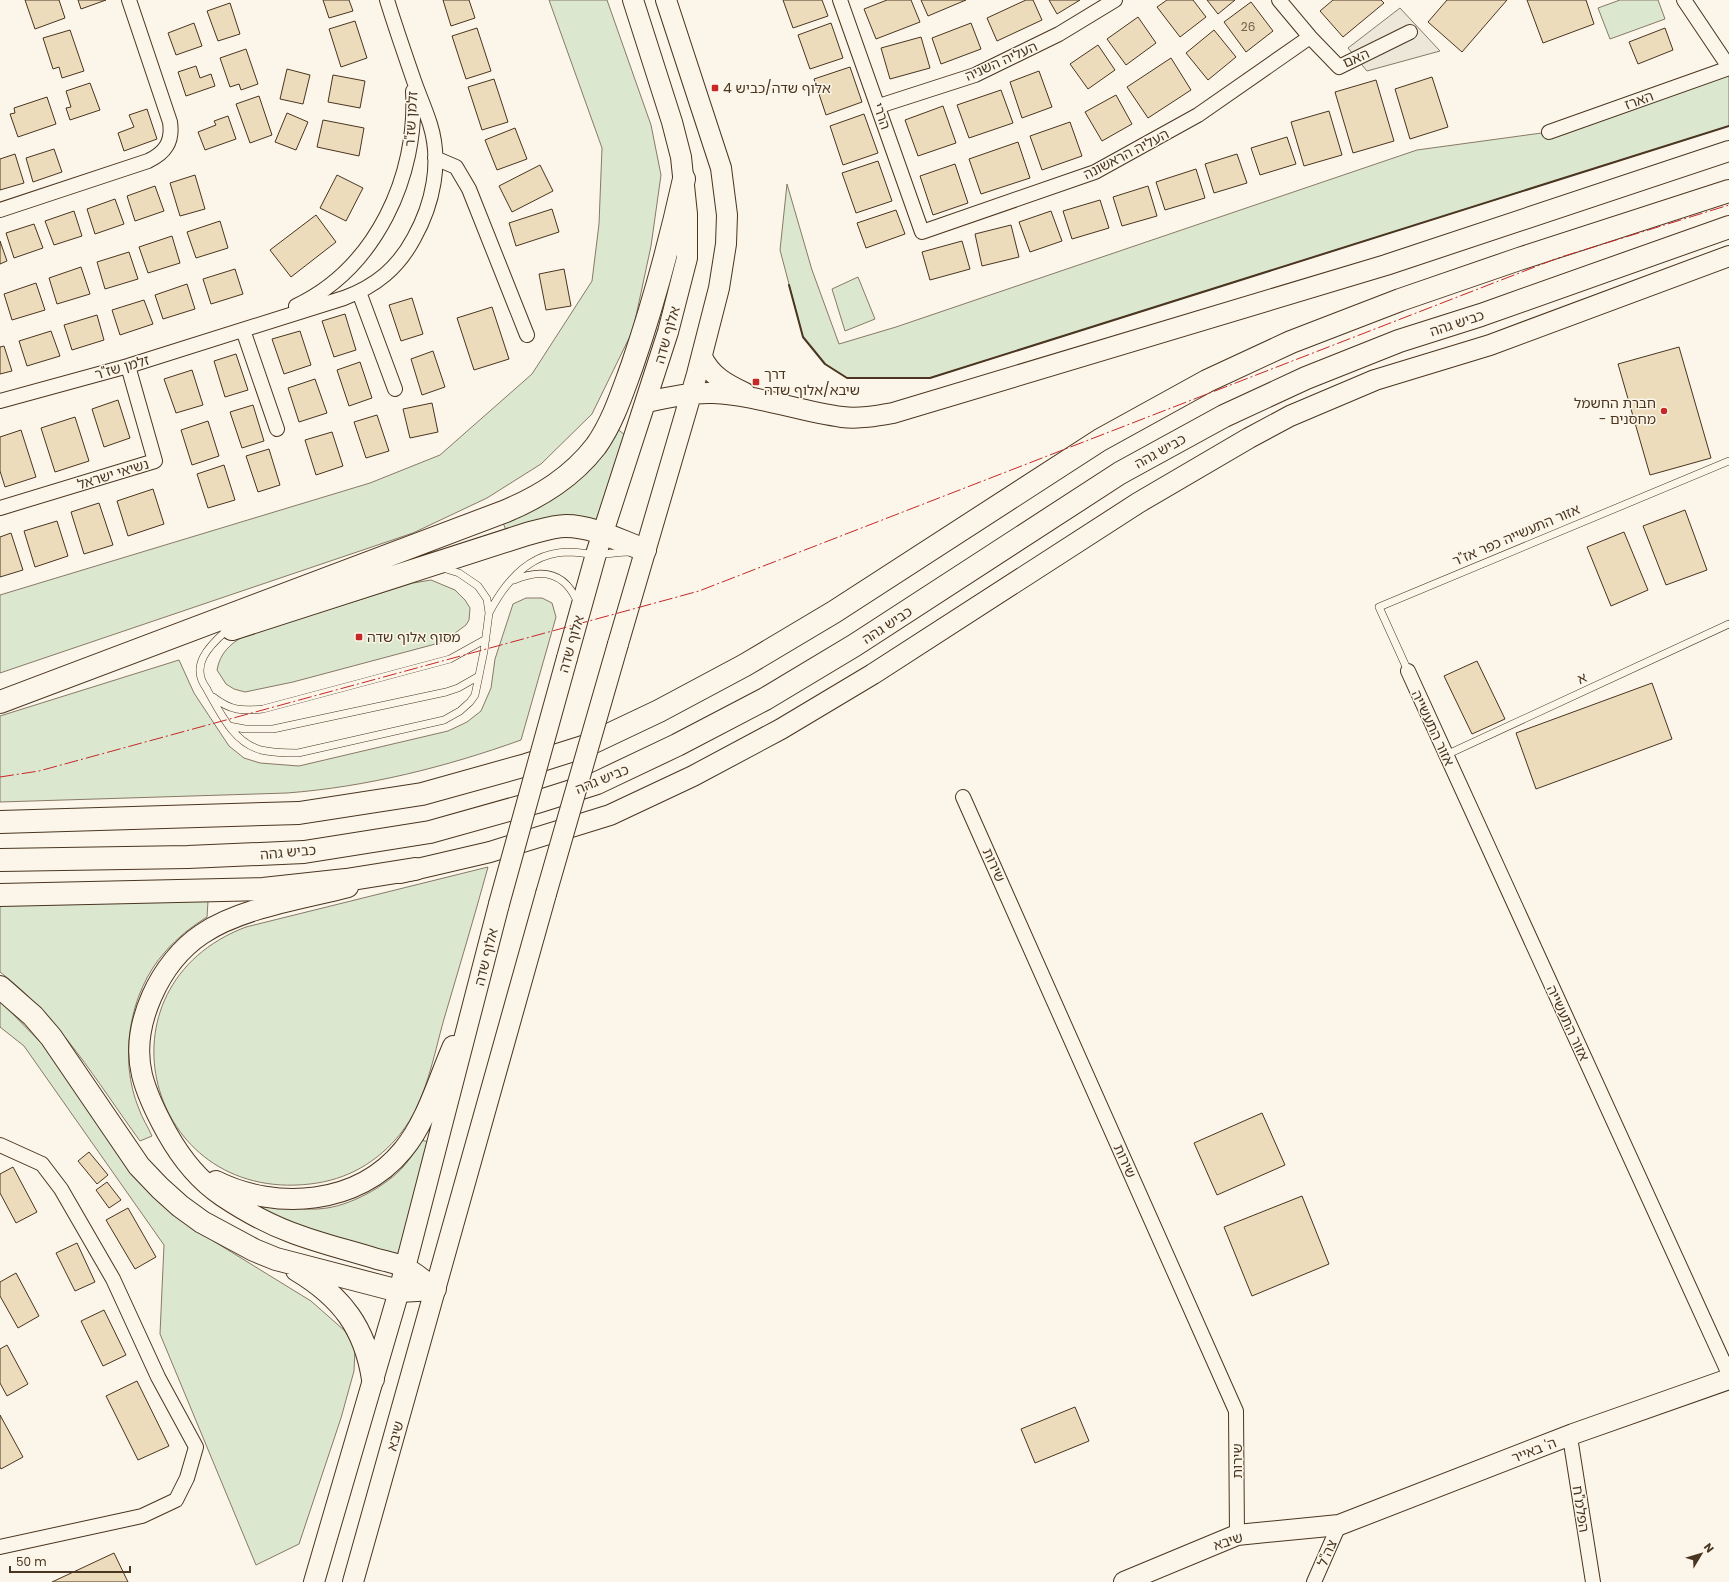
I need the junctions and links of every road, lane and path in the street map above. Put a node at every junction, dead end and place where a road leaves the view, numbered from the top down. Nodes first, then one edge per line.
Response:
1 (129, 0) edge
2 (387, 0) edge
3 (633, 0) edge
4 (666, 0) edge
5 (840, 0) edge
6 (1115, 0) edge
7 (1280, 0) edge
8 (1684, 0) edge
9 (1410, 32) dead end
10 (1310, 37) junction
11 (1729, 67) edge
12 (413, 78) junction
13 (879, 106) junction
14 (1549, 132) dead end
15 (1729, 151) edge
16 (435, 158) junction
17 (684, 179) junction
18 (1729, 191) edge
19 (0, 210) edge
20 (1729, 227) edge
21 (922, 232) joint
22 (1729, 256) edge
23 (359, 292) junction
24 (243, 330) junction
25 (527, 335) dead end
26 (702, 357) junction
27 (128, 366) junction
28 (395, 389) dead end
29 (692, 394) junction
30 (760, 399) junction
31 (0, 401) edge
32 (647, 402) junction
33 (277, 429) dead end
34 (1729, 461) edge
35 (0, 508) edge
36 (603, 534) junction
37 (645, 550) junction
38 (596, 554) junction
39 (430, 566) junction
40 (508, 582) junction
41 (489, 613) junction
42 (580, 614) junction
43 (1729, 624) edge
44 (226, 631) junction
45 (486, 639) junction
46 (1408, 672) joint
47 (479, 676) junction
48 (205, 686) junction
49 (0, 702) edge
50 (229, 726) junction
51 (1446, 755) junction
52 (963, 796) dead end
53 (0, 822) edge
54 (0, 860) edge
55 (415, 869) junction
56 (0, 895) edge
57 (0, 987) edge
58 (477, 991) junction
59 (0, 1145) edge
60 (176, 1148) junction
61 (276, 1259) junction
62 (405, 1267) junction
63 (435, 1289) junction
64 (399, 1291) junction
65 (1729, 1374) edge
66 (373, 1379) junction
67 (1729, 1379) edge
68 (1570, 1437) junction
69 (1340, 1525) junction
70 (1237, 1535) junction
71 (0, 1547) edge
72 (314, 1582) edge
73 (353, 1582) edge
74 (1124, 1582) edge
75 (1314, 1582) edge
76 (1593, 1582) edge

1 - 19 street
2 - 12 street
3 - 17 main road, אלוף שדה
4 - 26 main road
5 - 13 street, הררי
6 - 13 street, העליה השניה
7 - 10 street, האם
8 - 11 street
9 - 10 street, האם
10 - 21 street, העליה הראשונה
11 - 14 street, הארז
12 - 16 street, זלמן שז"ר
12 - 24 street, זלמן שז"ר
13 - 21 street, הררי
15 - 30 main road
16 - 23 street, זלמן שז"ר
16 - 25 street
17 - 32 main road, אלוף שדה
17 - 49 highway
18 - 53 highway
20 - 54 highway, כביש גהה
22 - 55 main road
23 - 24 street, זלמן שז"ר
23 - 28 street
24 - 27 street, זלמן שז"ר
24 - 33 street
26 - 29 main road
26 - 30 main road
27 - 31 street, זלמן שז"ר
27 - 35 street, נשיאי ישראל
29 - 30 main road
29 - 32 main road
29 - 37 main road
32 - 36 main road, אלוף שדה
34 - 46 lane, אזור התעשייה כפר אז"ר
36 - 37 highway
36 - 38 main road, אלוף שדה
36 - 39 highway
37 - 38 lane
37 - 63 main road, bridge
38 - 40 lane
38 - 42 main road, אלוף שדה
39 - 41 lane
39 - 44 highway
40 - 41 lane
40 - 42 lane
41 - 45 lane
42 - 58 main road, אלוף שדה, bridge
43 - 51 lane, א
44 - 48 lane
44 - 49 highway
45 - 47 lane
45 - 48 lane
46 - 51 street, אזור התעשייה
47 - 50 lane
47 - 50 lane
48 - 50 lane
51 - 65 street, אזור התעשייה
52 - 70 street, שירות
55 - 56 highway
55 - 60 main road
57 - 61 highway
58 - 60 main road
58 - 62 main road, אלוף שדה
59 - 71 street
60 - 62 main road
61 - 64 highway
61 - 66 highway
62 - 63 main road
62 - 64 main road, אלוף שדה
63 - 64 highway
63 - 73 main road, שיבא
64 - 66 main road
66 - 72 main road
67 - 68 main road, ה' באייר
68 - 69 main road, ה' באייר
68 - 76 street, הפלמ"ח
69 - 70 main road, שיבא
69 - 75 street, צה"ל
70 - 74 main road, שיבא

